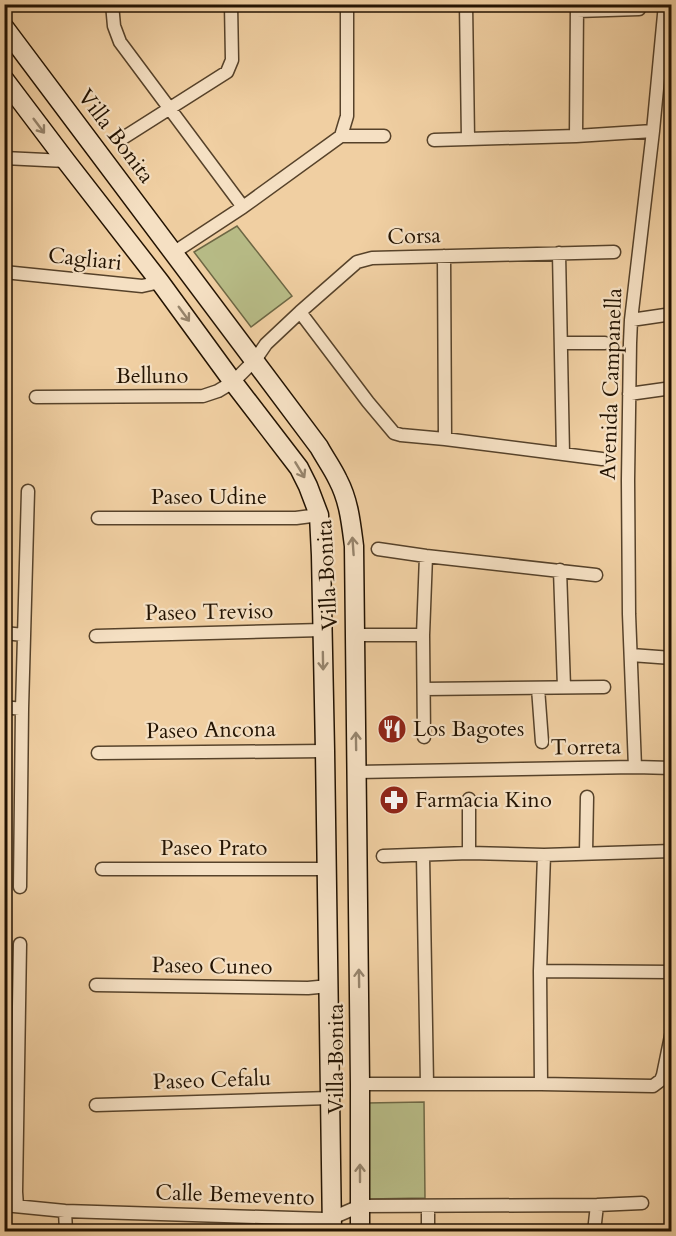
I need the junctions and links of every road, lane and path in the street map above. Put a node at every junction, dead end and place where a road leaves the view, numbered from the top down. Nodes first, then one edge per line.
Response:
1 (112, 4) edge
2 (231, 4) edge
3 (346, 4) edge
4 (466, 4) edge
5 (665, 4) edge
6 (577, 8) edge
7 (639, 9) dead end
8 (4, 27) edge
9 (4, 79) edge
10 (170, 107) junction
11 (653, 131) junction
12 (341, 136) junction
13 (384, 136) dead end
14 (576, 136) junction
15 (123, 138) dead end
16 (468, 139) junction
17 (434, 140) dead end
18 (4, 158) edge
19 (66, 161) junction
20 (243, 207) junction
21 (615, 252) dead end
22 (173, 253) junction
23 (559, 254) junction
24 (444, 256) junction
25 (4, 272) edge
26 (160, 282) junction
27 (300, 312) junction
28 (672, 315) edge
29 (631, 320) junction
30 (605, 342) dead end
31 (561, 343) junction
32 (255, 360) junction
33 (233, 382) junction
34 (672, 388) edge
35 (629, 394) junction
36 (36, 397) dead end
37 (445, 439) junction
38 (563, 454) junction
39 (602, 459) dead end
40 (28, 491) dead end
41 (319, 515) junction
42 (98, 518) dead end
43 (378, 549) dead end
44 (426, 556) junction
45 (560, 570) junction
46 (596, 575) dead end
47 (322, 630) junction
48 (4, 633) edge
49 (24, 635) junction
50 (355, 635) junction
51 (423, 635) junction
52 (96, 636) dead end
53 (631, 655) junction
54 (672, 658) edge
55 (564, 687) junction
56 (604, 687) dead end
57 (538, 688) junction
58 (424, 689) junction
59 (4, 707) edge
60 (22, 709) junction
61 (424, 737) dead end
62 (542, 742) dead end
63 (325, 751) junction
64 (98, 753) dead end
65 (635, 767) junction
66 (672, 768) edge
67 (357, 772) junction
68 (587, 797) dead end
69 (470, 799) dead end
70 (672, 851) edge
71 (469, 853) junction
72 (586, 853) junction
73 (423, 855) junction
74 (544, 855) junction
75 (383, 856) dead end
76 (102, 868) dead end
77 (327, 869) junction
78 (20, 887) dead end
79 (20, 944) dead end
80 (540, 971) junction
81 (672, 972) edge
82 (96, 985) dead end
83 (329, 986) junction
84 (672, 1031) edge
85 (360, 1084) junction
86 (427, 1084) junction
87 (541, 1084) junction
88 (330, 1098) junction
89 (96, 1105) dead end
90 (642, 1203) dead end
91 (597, 1205) junction
92 (11, 1206) edge
93 (360, 1206) junction
94 (428, 1206) junction
95 (65, 1211) junction
96 (332, 1225) edge
97 (66, 1232) edge
98 (360, 1232) edge
99 (428, 1232) edge
100 (594, 1232) edge

1 - 10 street
2 - 10 street
3 - 12 street
4 - 16 street
5 - 11 street, Avenida Campanella
6 - 7 street
6 - 14 street
8 - 22 street, Villa Bonita
9 -> 19 street, Villa Bonita
10 - 15 street
10 - 20 street
11 - 14 street
11 - 29 street, Avenida Campanella
12 - 13 street
12 - 20 street
14 - 16 street
16 - 17 street
18 - 19 street
19 - 26 street, Villa Bonita
20 - 22 street
21 - 23 street, Corsa
22 - 32 street, Villa Bonita
23 - 24 street, Corsa
23 - 31 street
24 - 27 street, Corsa
24 - 37 street
25 - 26 street, Cagliari
26 -> 33 street, Villa Bonita
27 - 32 street, Corsa
27 - 37 street
28 - 29 street
29 - 35 street, Avenida Campanella
30 - 31 street
31 - 38 street
32 - 33 street, Belluno
50 -> 32 street, Villa Bonita
33 - 36 street, Belluno
33 -> 41 street, Villa Bonita
34 - 35 street
35 - 53 street, Avenida Campanella
37 - 38 street
38 - 39 street
40 - 49 street
41 - 42 street, Paseo Udine
41 - 47 street, Villa Bonita
43 - 44 street
44 - 45 street
44 - 51 street
45 - 46 street
45 - 55 street
47 - 52 street, Paseo Treviso
47 -> 63 street, Villa Bonita
48 - 49 street
49 - 60 street
50 - 51 street
67 -> 50 street, Villa Bonita
51 - 58 street
53 - 54 street
53 - 65 street, Avenida Campanella
55 - 56 street
55 - 57 street
57 - 58 street
57 - 62 street
58 - 61 street
59 - 60 street
60 - 78 street
63 - 64 street, Paseo Ancona
63 - 77 street, Villa Bonita
65 - 66 street, Torreta
65 - 67 street, Torreta
85 -> 67 street, Villa Bonita
68 - 72 street
69 - 71 street
70 - 72 street
71 - 73 street
71 - 74 street
72 - 74 street
73 - 75 street
73 - 86 street
74 - 80 street
76 - 77 street, Paseo Prato
77 - 83 street, Villa Bonita
79 - 92 street
80 - 81 street
80 - 87 street
82 - 83 street, Paseo Cuneo
83 - 88 street, Villa Bonita
84 - 87 street
85 - 86 street
93 -> 85 street, Villa Bonita
86 - 87 street
88 - 89 street, Paseo Cefalu
88 - 96 street, Villa Bonita
90 - 91 street, Calle Bemevento
91 - 94 street, Calle Bemevento
91 - 100 street
92 - 95 street, Calle Bemevento
93 - 94 street, Calle Bemevento
93 - 96 street, Calle Bemevento
93 - 98 street, Villa Bonita
94 - 99 street
95 - 96 street, Calle Bemevento
95 - 97 street

